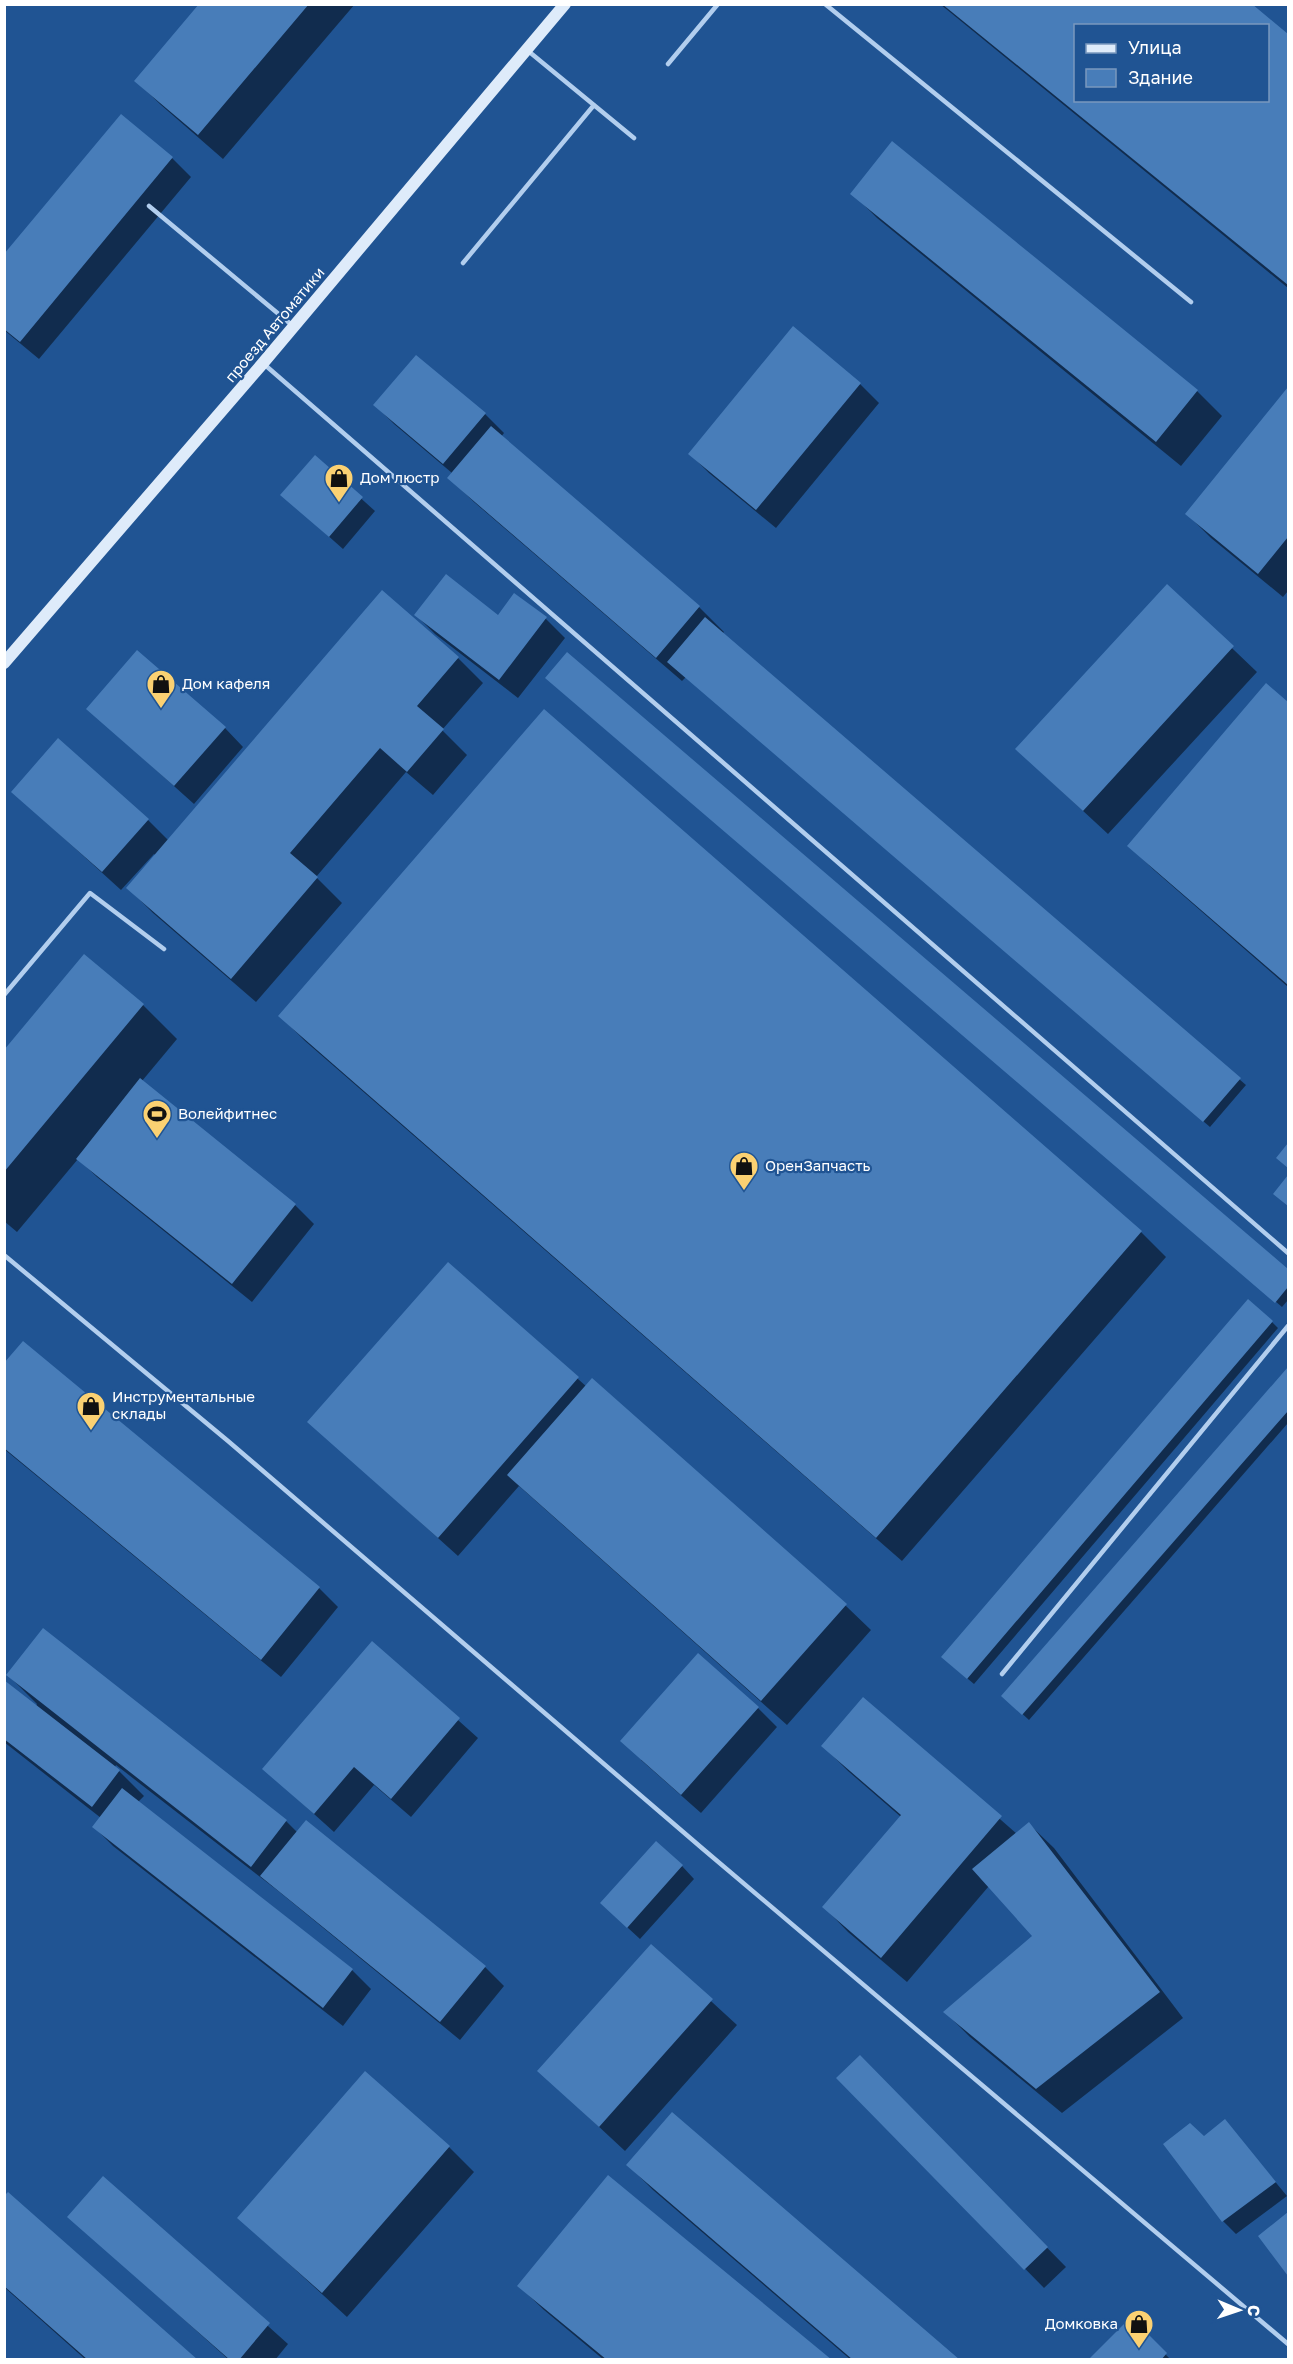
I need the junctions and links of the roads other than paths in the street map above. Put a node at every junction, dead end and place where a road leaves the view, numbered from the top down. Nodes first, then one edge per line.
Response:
1 (566, 4) edge
2 (718, 4) edge
3 (825, 4) edge
4 (527, 50) junction
5 (668, 64) dead end
6 (594, 105) junction
7 (634, 138) dead end
8 (149, 206) dead end
9 (463, 263) dead end
10 (1191, 302) dead end
11 (293, 326) junction
12 (263, 363) junction
13 (4, 663) edge
14 (164, 949) dead end
15 (4, 995) edge
16 (1288, 1253) edge
17 (4, 1255) edge
18 (1288, 1326) edge
19 (1002, 1674) dead end
20 (1288, 2344) edge

1 - 4 main road, проезд Автоматики
2 - 5 lane
3 - 10 lane
4 - 6 lane
4 - 11 main road, проезд Автоматики
6 - 7 lane
6 - 9 lane
8 - 11 lane
11 - 12 main road, проезд Автоматики
12 - 13 main road, проезд Автоматики
12 - 16 lane
14 - 15 lane
17 - 20 lane
18 - 19 lane

